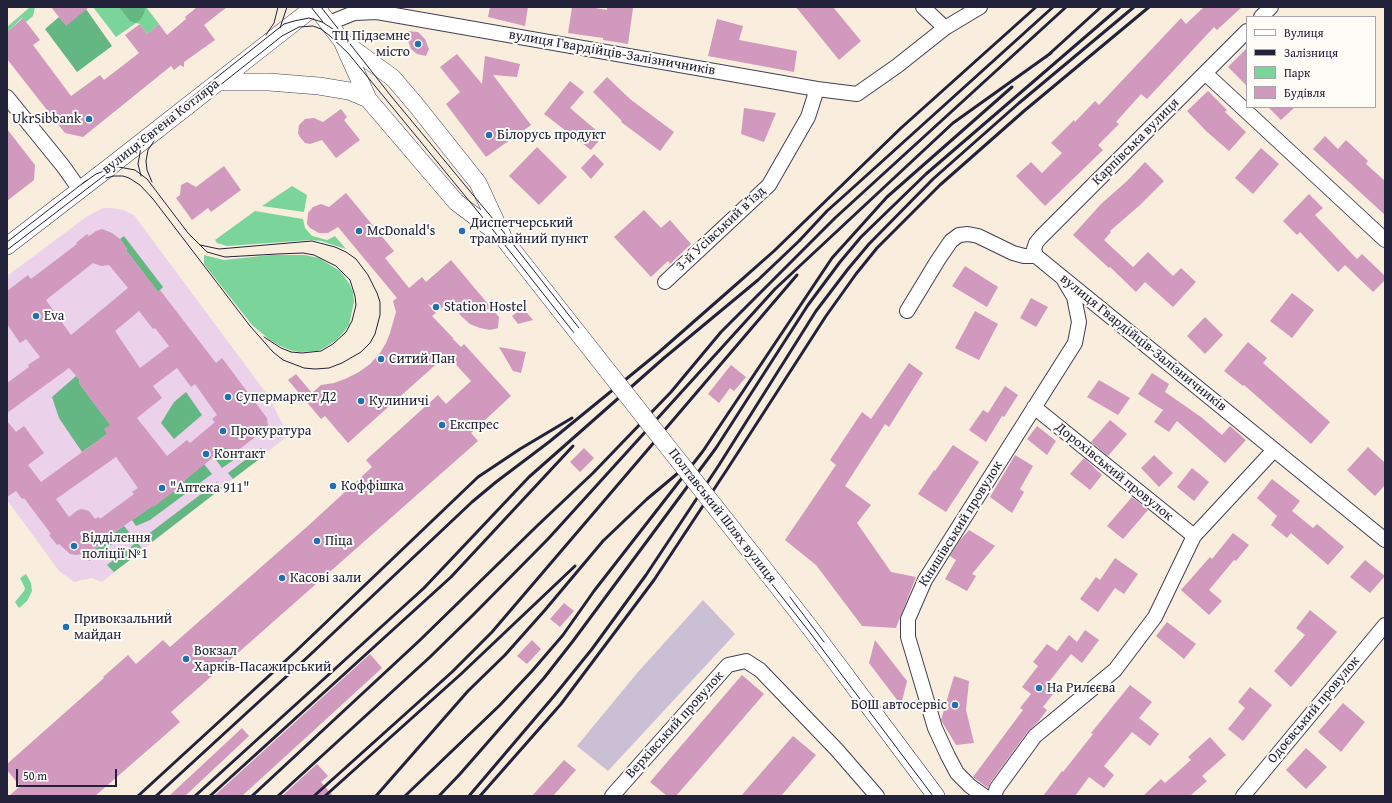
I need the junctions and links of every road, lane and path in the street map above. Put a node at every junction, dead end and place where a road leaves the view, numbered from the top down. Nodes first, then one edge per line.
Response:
1 (315, 7) edge
2 (923, 7) edge
3 (980, 7) edge
4 (1271, 7) edge
5 (1262, 16) edge
6 (330, 23) junction
7 (945, 28) junction
8 (1246, 32) edge
9 (342, 41) junction
10 (1206, 72) junction
11 (218, 82) junction
12 (817, 89) junction
13 (7, 97) edge
14 (368, 99) junction
15 (80, 190) junction
16 (504, 239) junction
17 (1385, 240) edge
18 (7, 246) edge
19 (1036, 256) junction
20 (1062, 277) junction
21 (665, 282) dead end
22 (907, 312) dead end
23 (1034, 408) junction
24 (1274, 450) junction
25 (1194, 536) junction
26 (1385, 540) edge
27 (1385, 625) edge
28 (612, 796) edge
29 (876, 796) edge
30 (936, 796) edge
31 (984, 796) edge
32 (994, 796) edge
33 (1243, 796) edge

1 - 6 main road, Полтавський Шлях вулиця
1 - 11 main road, вулиця Євгена Котляра
2 - 7 street
3 - 7 street, вулиця Гвардійців-Залізничників
4 - 5 street
6 - 9 main road, Полтавський Шлях вулиця
6 - 12 street, вулиця Гвардійців-Залізничників
7 - 12 street, вулиця Гвардійців-Залізничників
8 - 10 street, Карпівська вулиця
9 - 14 main road, Полтавський Шлях вулиця
9 - 16 main road, Полтавський Шлях вулиця
10 - 17 street
10 - 19 street, Карпівська вулиця
11 - 14 main road
11 - 15 main road, вулиця Євгена Котляра
12 - 21 street, 3-й Усівський в’їзд
13 - 15 street
14 - 16 main road, Полтавський Шлях вулиця
15 - 18 main road, вулиця Євгена Котляра
16 - 30 main road, Полтавський Шлях вулиця, bridge
19 - 20 street, вулиця Гвардійців-Залізничників
19 - 22 street
20 - 23 street, Книшівський провулок
20 - 24 street, вулиця Гвардійців-Залізничників
23 - 25 street, Дорохівський провулок
23 - 31 street, Книшівський провулок
24 - 25 street
24 - 26 street, вулиця Гвардійців-Залізничників
25 - 32 street
27 - 33 street, Одоєвський провулок
28 - 29 street, Верхівський провулок

